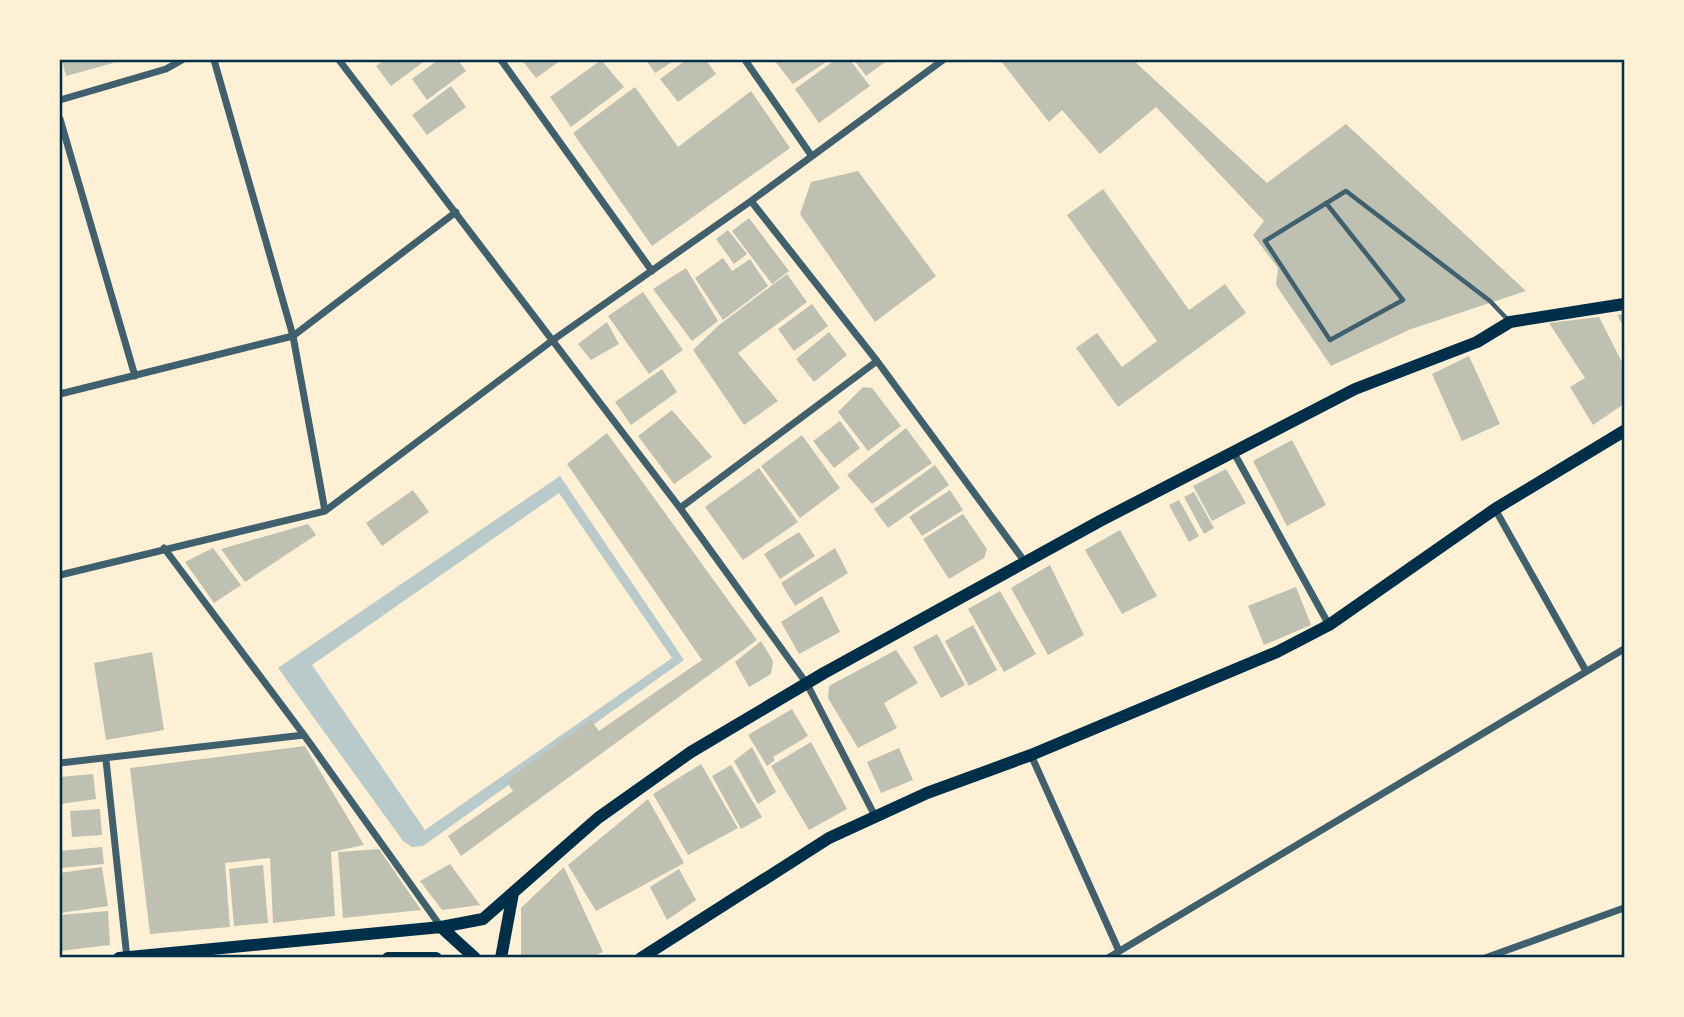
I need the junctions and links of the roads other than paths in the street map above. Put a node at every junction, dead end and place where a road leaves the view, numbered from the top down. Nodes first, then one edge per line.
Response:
1 (182, 60) edge
2 (214, 60) edge
3 (338, 60) edge
4 (501, 60) edge
5 (745, 60) edge
6 (943, 60) edge
7 (60, 100) edge
8 (60, 119) edge
9 (811, 155) junction
10 (751, 201) junction
11 (1326, 203) junction
12 (456, 212) junction
13 (652, 271) junction
14 (1625, 304) edge
15 (1510, 322) junction
16 (293, 336) junction
17 (553, 340) junction
18 (877, 361) junction
19 (135, 376) junction
20 (60, 394) edge
21 (1625, 431) edge
22 (1234, 453) junction
23 (680, 508) junction
24 (1495, 509) junction
25 (325, 511) junction
26 (164, 548) junction
27 (1025, 562) junction
28 (60, 575) edge
29 (1329, 625) junction
30 (1625, 649) edge
31 (1586, 671) junction
32 (807, 684) junction
33 (304, 735) junction
34 (1031, 755) junction
35 (106, 760) junction
36 (60, 764) edge
37 (875, 816) junction
38 (513, 892) junction
39 (1625, 908) edge
40 (441, 927) junction
41 (1119, 951) junction
42 (124, 957) edge
43 (388, 957) edge
44 (436, 957) edge
45 (475, 957) edge
46 (501, 957) edge
47 (641, 957) edge
48 (1108, 957) edge
49 (1485, 957) edge

1 - 7 street
2 - 16 street
3 - 12 street
4 - 13 street
5 - 9 street
6 - 9 street
8 - 19 street
9 - 10 street
10 - 13 street
10 - 18 street
11 - 11 lane
11 - 15 lane
12 - 16 street
12 - 17 street
13 - 17 street
14 - 15 main road
15 - 22 main road
16 - 19 street
16 - 25 street
17 - 23 street
17 - 25 street
18 - 23 street
18 - 27 street
19 - 20 street
21 - 24 main road
22 - 27 main road
22 - 29 street
23 - 32 street
24 - 29 main road
24 - 31 street
25 - 26 street
26 - 28 street
26 - 33 street
27 - 32 main road
29 - 34 main road
30 - 31 street
31 - 41 street
32 - 37 street
32 - 38 main road
33 - 35 street
33 - 40 street
34 - 37 main road
34 - 41 street
35 - 36 street
35 - 42 street
37 - 47 main road
38 - 40 main road
38 - 46 main road
39 - 49 street
40 - 42 main road
40 - 45 main road
41 - 48 street
43 - 44 main road

